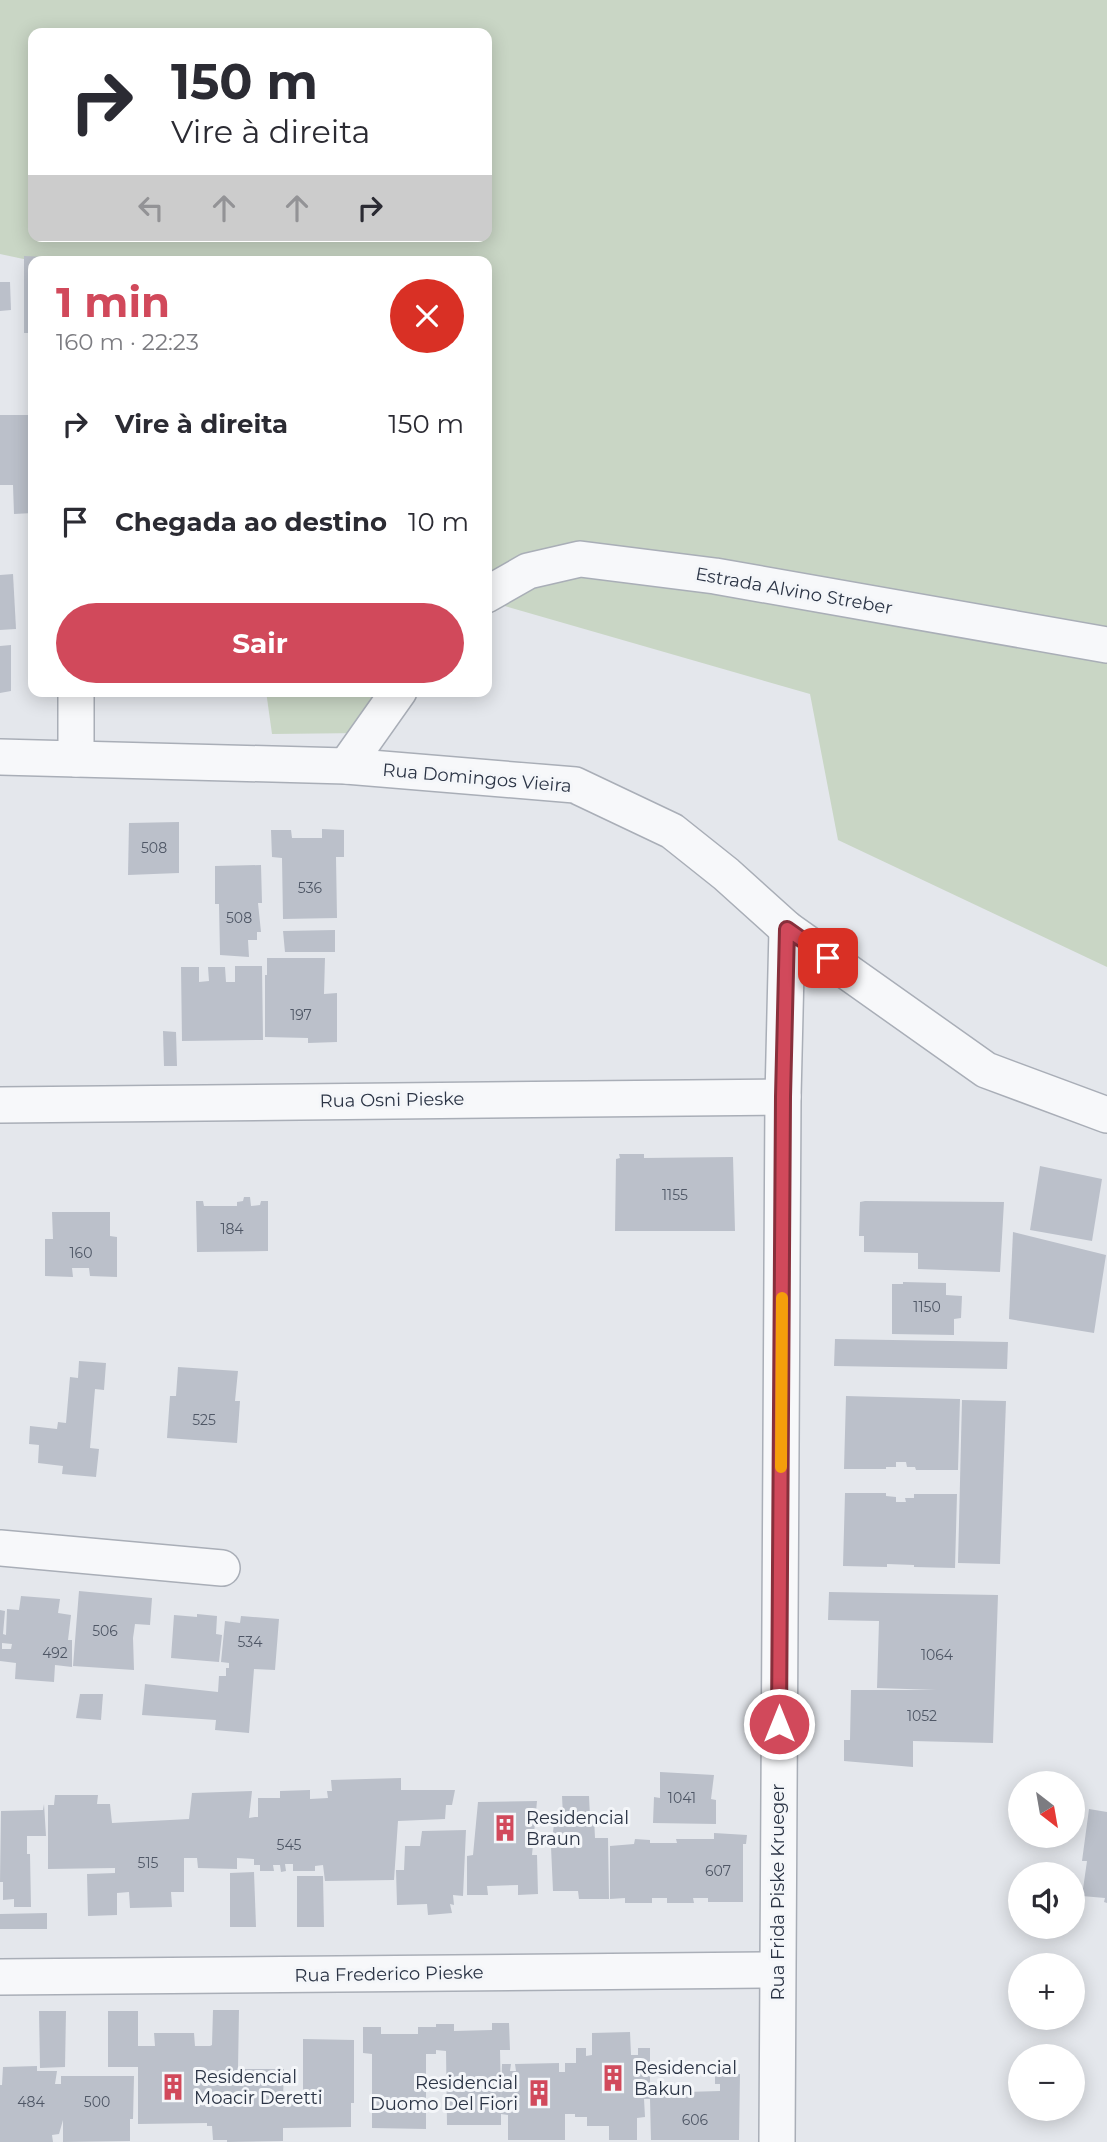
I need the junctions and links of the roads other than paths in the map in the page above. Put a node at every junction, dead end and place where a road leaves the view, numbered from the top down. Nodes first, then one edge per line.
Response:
1 (492, 592) edge
2 (1107, 645) edge
3 (76, 697) edge
4 (395, 697) edge
5 (0, 757) edge
6 (76, 759) junction
7 (346, 766) junction
8 (787, 929) junction
9 (783, 1097) junction
10 (0, 1105) edge
11 (1107, 1115) edge
12 (0, 1548) edge
13 (222, 1568) dead end
14 (777, 1970) junction
15 (0, 1977) edge
16 (777, 2142) edge

1 - 2 street, Estrada Alvino Streber
3 - 6 street
4 - 7 street
5 - 6 street, Rua Domingos Vieira
6 - 7 street, Rua Domingos Vieira
7 - 8 street, Rua Domingos Vieira
8 - 9 street, Rua Frida Piske Krueger
8 - 11 street, Rua Domingos Vieira
9 - 10 street, Rua Osni Pieske
9 - 14 street, Rua Frida Piske Krueger
12 - 13 street
14 - 15 street, Rua Frederico Pieske
14 - 16 street, Rua Frida Piske Krueger

